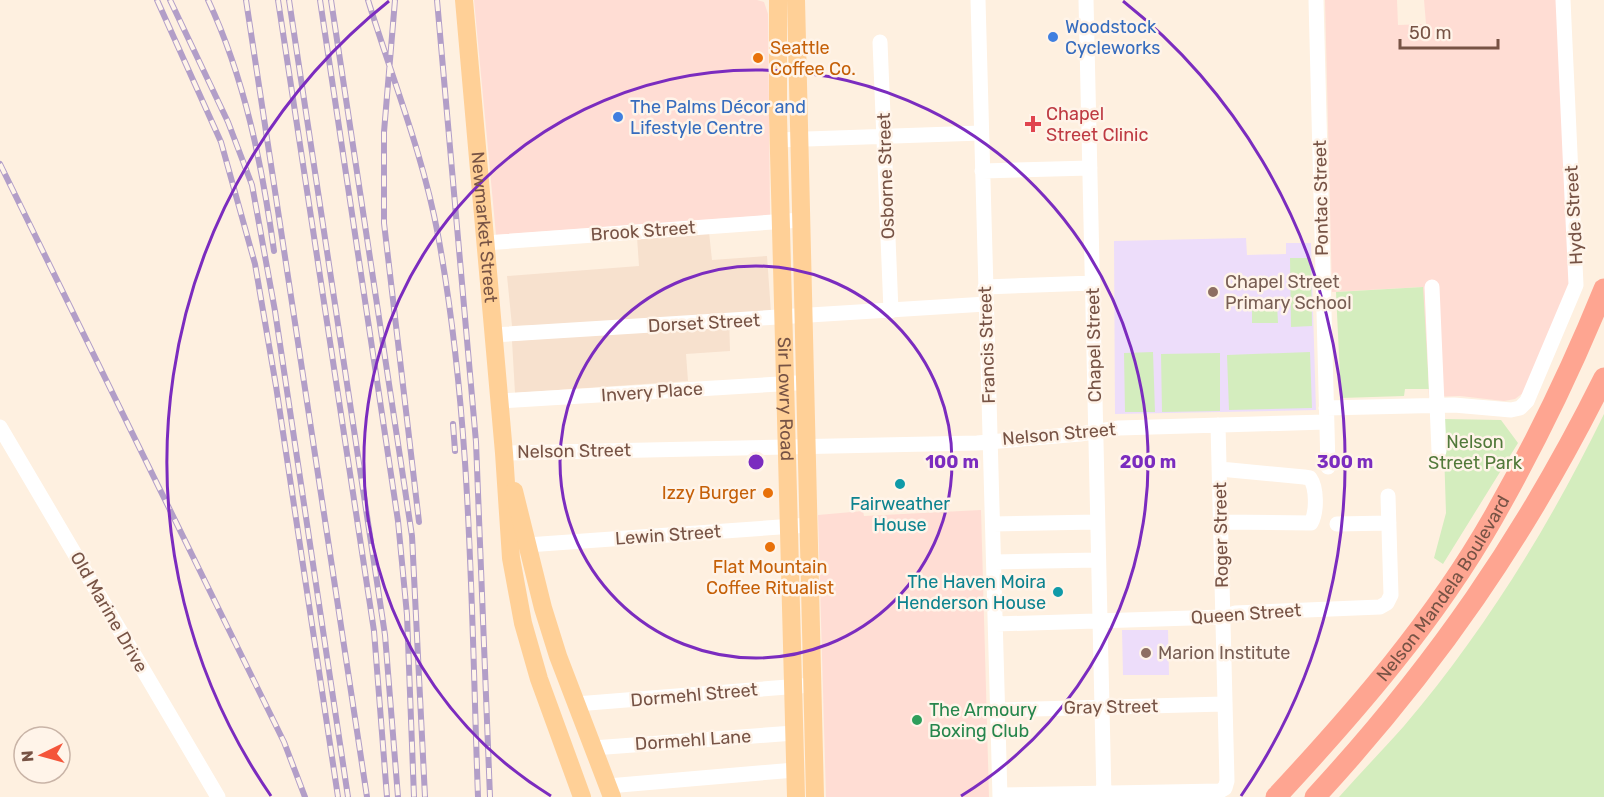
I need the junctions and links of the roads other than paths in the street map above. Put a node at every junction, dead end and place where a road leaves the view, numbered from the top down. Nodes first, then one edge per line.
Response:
1 (464, 0) edge
2 (778, 0) edge
3 (796, 0) edge
4 (978, 0) edge
5 (1086, 0) edge
6 (1316, 0) edge
7 (1563, 0) edge
8 (880, 42) dead end
9 (981, 132) junction
10 (885, 136) junction
11 (799, 139) junction
12 (778, 140) junction
13 (1090, 168) junction
14 (982, 171) junction
15 (801, 220) junction
16 (780, 221) junction
17 (485, 243) junction
18 (1093, 283) junction
19 (985, 287) junction
20 (1432, 287) dead end
21 (1604, 289) edge
22 (986, 304) junction
23 (891, 311) junction
24 (803, 317) junction
25 (783, 318) junction
26 (493, 335) junction
27 (1604, 378) edge
28 (805, 382) junction
29 (785, 383) junction
30 (499, 401) junction
31 (1437, 406) junction
32 (1511, 410) joint
33 (1326, 415) junction
34 (1218, 425) junction
35 (0, 427) edge
36 (1096, 430) junction
37 (990, 441) junction
38 (807, 446) junction
39 (786, 447) junction
40 (1439, 451) dead end
41 (504, 453) junction
42 (1328, 467) dead end
43 (1220, 469) junction
44 (1388, 496) dead end
45 (1097, 522) junction
46 (1221, 522) junction
47 (1389, 523) junction
48 (993, 524) junction
49 (1337, 524) dead end
50 (808, 525) junction
51 (789, 526) junction
52 (527, 545) junction
53 (1098, 560) junction
54 (994, 562) junction
55 (1223, 617) junction
56 (1100, 621) junction
57 (996, 624) junction
58 (813, 685) junction
59 (793, 687) junction
60 (576, 704) junction
61 (1224, 704) junction
62 (1102, 707) junction
63 (998, 710) junction
64 (794, 733) junction
65 (592, 748) junction
66 (795, 771) junction
67 (610, 792) edge
68 (1104, 795) edge
69 (1000, 796) edge
70 (218, 797) edge
71 (582, 797) edge
72 (796, 797) edge
73 (815, 797) edge
74 (1276, 797) edge
75 (1315, 797) edge

1 - 17 main road, Newmarket Street
2 - 12 main road, Sir Lowry Road
3 - 11 main road, Sir Lowry Road
4 - 9 street, Francis Street
5 - 13 street, Chapel Street
6 - 33 street, Pontac Street
7 - 32 street, Hyde Street
8 - 10 street, Osborne Street
9 - 10 street
9 - 14 street, Francis Street
10 - 11 street
10 - 23 street, Osborne Street
11 - 12 street
11 - 15 main road, Sir Lowry Road
12 - 16 main road, Sir Lowry Road
13 - 14 street
13 - 18 street, Chapel Street
14 - 19 street, Francis Street
15 - 16 street, Brook Street
15 - 24 main road, Sir Lowry Road
16 - 17 street, Brook Street
16 - 25 main road, Sir Lowry Road
17 - 26 main road, Newmarket Street
18 - 19 street
18 - 36 street, Chapel Street
19 - 22 street, Francis Street
20 - 31 street
21 - 74 highway, Nelson Mandela Boulevard
22 - 23 street, Dorset Street
22 - 37 street, Francis Street
23 - 24 street, Dorset Street
24 - 25 street, Dorset Street
24 - 28 main road, Sir Lowry Road
25 - 26 street, Dorset Street
25 - 29 main road, Sir Lowry Road
26 - 30 main road, Newmarket Street
27 - 75 highway, Nelson Mandela Boulevard
28 - 29 street, Invery Place
28 - 38 main road, Sir Lowry Road
29 - 30 street, Invery Place
29 - 39 main road, Sir Lowry Road
30 - 41 main road, Newmarket Street
31 - 32 street, Nelson Street
31 - 33 street, Nelson Street
31 - 40 street
33 - 34 street, Nelson Street
33 - 42 street, Pontac Street
34 - 36 street, Nelson Street
34 - 43 street, Roger Street
35 - 70 street, Old Marine Drive
36 - 37 street, Nelson Street
36 - 45 street, Chapel Street
37 - 38 street, Nelson Street
37 - 48 street, Francis Street
38 - 39 street, Nelson Street
38 - 50 main road, Sir Lowry Road
39 - 41 street, Nelson Street
39 - 51 main road, Sir Lowry Road
41 - 52 main road, Newmarket Street
41 - 71 main road, Newmarket Street
43 - 46 street, Roger Street
43 - 46 street
44 - 47 street, Queen Street
45 - 48 street
45 - 53 street, Chapel Street
46 - 55 street, Roger Street
47 - 49 street
47 - 55 street, Queen Street
48 - 54 street, Francis Street
50 - 51 street, Lewin Street
50 - 58 main road, Sir Lowry Road
51 - 52 street, Lewin Street
51 - 59 main road, Sir Lowry Road
52 - 60 main road, Newmarket Street
53 - 54 street
53 - 56 street, Chapel Street
54 - 57 street, Francis Street
55 - 56 street, Queen Street
55 - 61 street, Roger Street
56 - 57 street, Queen Street
56 - 62 street, Chapel Street
57 - 63 street, Francis Street
58 - 59 street, Dormehl Street
58 - 73 main road, Sir Lowry Road
59 - 60 street, Dormehl Street
59 - 64 main road, Sir Lowry Road
60 - 65 main road, Newmarket Street
61 - 62 street, Gray Street
61 - 68 street, Roger Street
62 - 63 street, Gray Street
62 - 68 street, Chapel Street
63 - 69 street, Francis Street
64 - 65 street, Dormehl Lane
64 - 66 main road, Sir Lowry Road
65 - 67 main road, Newmarket Street
66 - 67 street
66 - 72 main road, Sir Lowry Road
68 - 69 street

